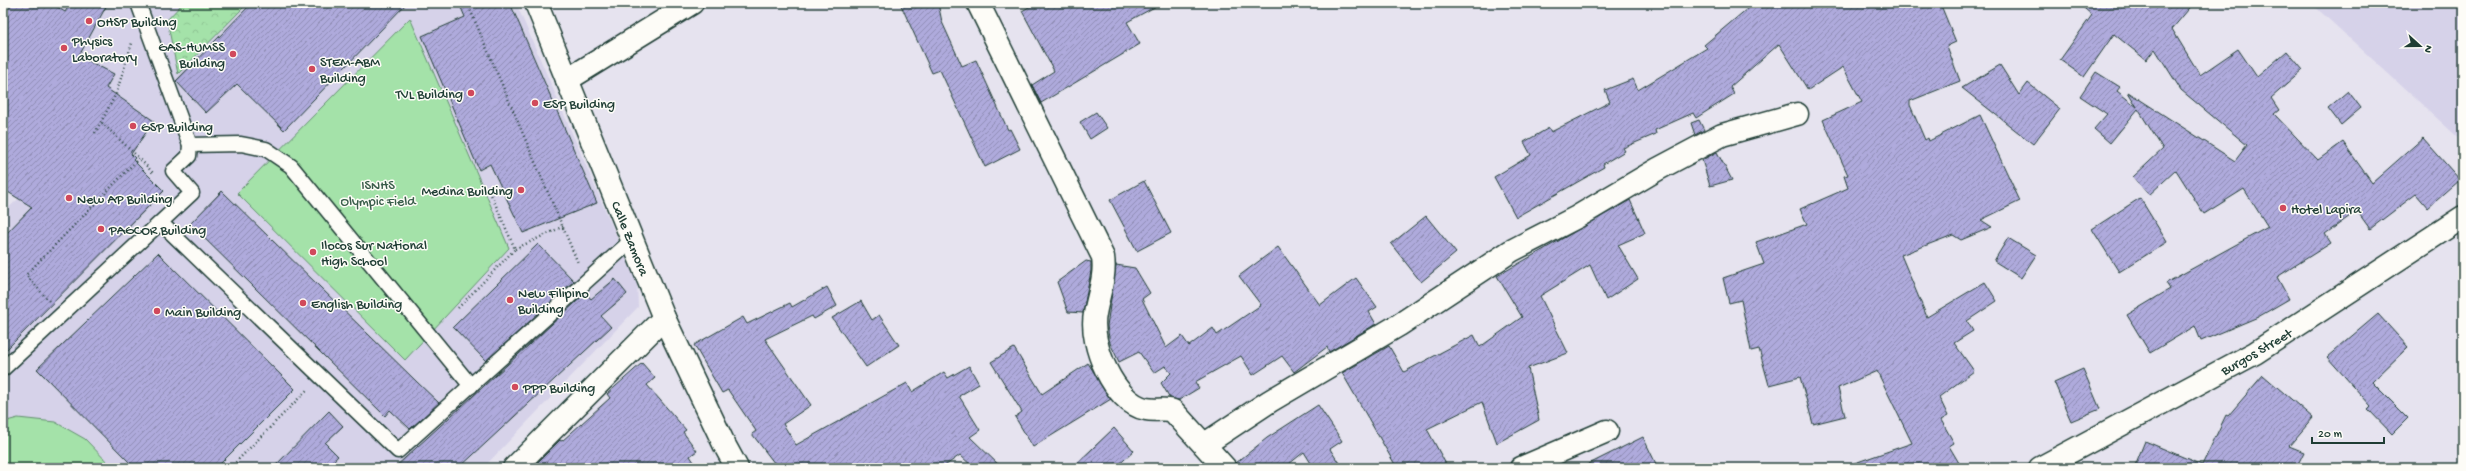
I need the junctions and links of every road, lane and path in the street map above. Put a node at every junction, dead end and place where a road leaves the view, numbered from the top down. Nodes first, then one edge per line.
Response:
1 (536, 3) edge
2 (692, 3) edge
3 (978, 3) edge
4 (140, 7) edge
5 (469, 7) dead end
6 (567, 80) junction
7 (1797, 114) dead end
8 (102, 123) junction
9 (95, 133) dead end
10 (190, 145) junction
11 (140, 158) junction
12 (155, 176) dead end
13 (490, 192) dead end
14 (2463, 217) edge
15 (161, 223) junction
16 (564, 226) junction
17 (632, 240) junction
18 (515, 249) junction
19 (586, 282) junction
20 (458, 308) dead end
21 (61, 316) junction
22 (664, 318) junction
23 (3, 369) edge
24 (320, 377) junction
25 (471, 386) junction
26 (1607, 431) dead end
27 (1204, 444) junction
28 (230, 468) edge
29 (514, 468) edge
30 (737, 468) edge
31 (1225, 468) edge
32 (1521, 468) edge
33 (2040, 468) edge

1 - 6 street, Calle Zamora
2 - 6 street
3 - 27 street
4 - 8 path
4 - 10 lane
5 - 16 path
6 - 17 street, Calle Zamora
7 - 27 street
8 - 9 path
8 - 11 path
10 - 15 lane
10 - 25 lane
11 - 12 path
11 - 21 path
13 - 18 path
14 - 33 street, Burgos Street
15 - 21 lane
15 - 24 lane
16 - 18 path
16 - 19 path
17 - 19 lane
17 - 22 street, Calle Zamora
18 - 20 path
19 - 25 lane
21 - 23 lane
22 - 29 street
22 - 30 street, Calle Zamora
24 - 25 lane
24 - 28 path
26 - 32 street
27 - 31 street

